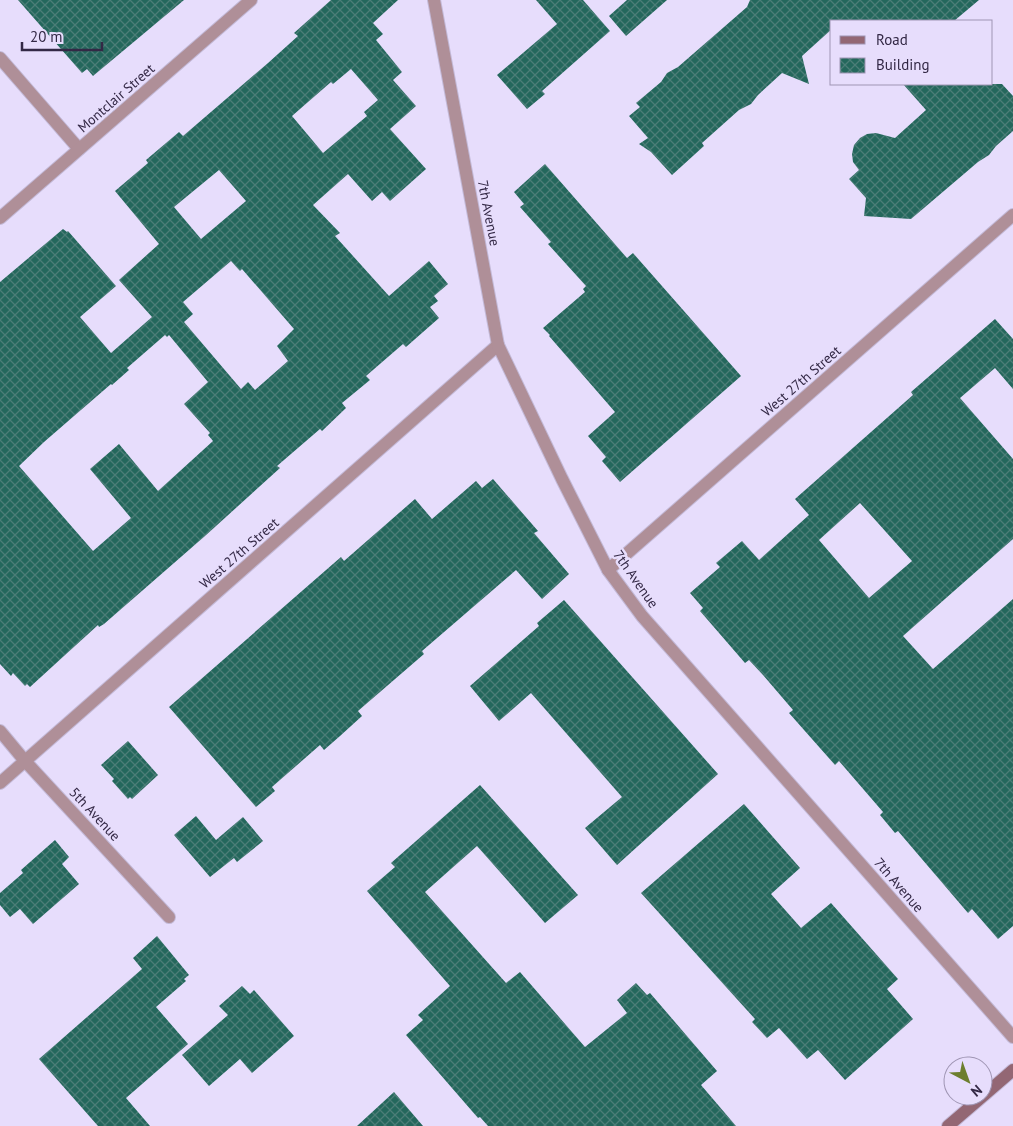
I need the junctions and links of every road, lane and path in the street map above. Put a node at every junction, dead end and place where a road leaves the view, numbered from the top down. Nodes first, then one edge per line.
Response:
1 (251, 0) edge
2 (434, 0) edge
3 (0, 58) edge
4 (79, 149) junction
5 (1013, 215) edge
6 (0, 218) edge
7 (498, 345) junction
8 (608, 570) junction
9 (0, 731) edge
10 (25, 761) junction
11 (0, 783) edge
12 (169, 917) dead end
13 (1013, 1037) edge
14 (1013, 1070) edge
15 (993, 1087) edge
16 (971, 1106) edge
17 (948, 1126) edge

1 - 4 street, Montclair Street
2 - 7 street, 7th Avenue
3 - 4 street
4 - 6 street, Montclair Street
5 - 8 street, West 27th Street
7 - 8 street, 7th Avenue
7 - 10 street, West 27th Street
8 - 13 street, 7th Avenue
9 - 10 street, 5th Avenue
10 - 11 street, West 27th Street
10 - 12 street, 5th Avenue
14 - 15 main road
16 - 17 main road

